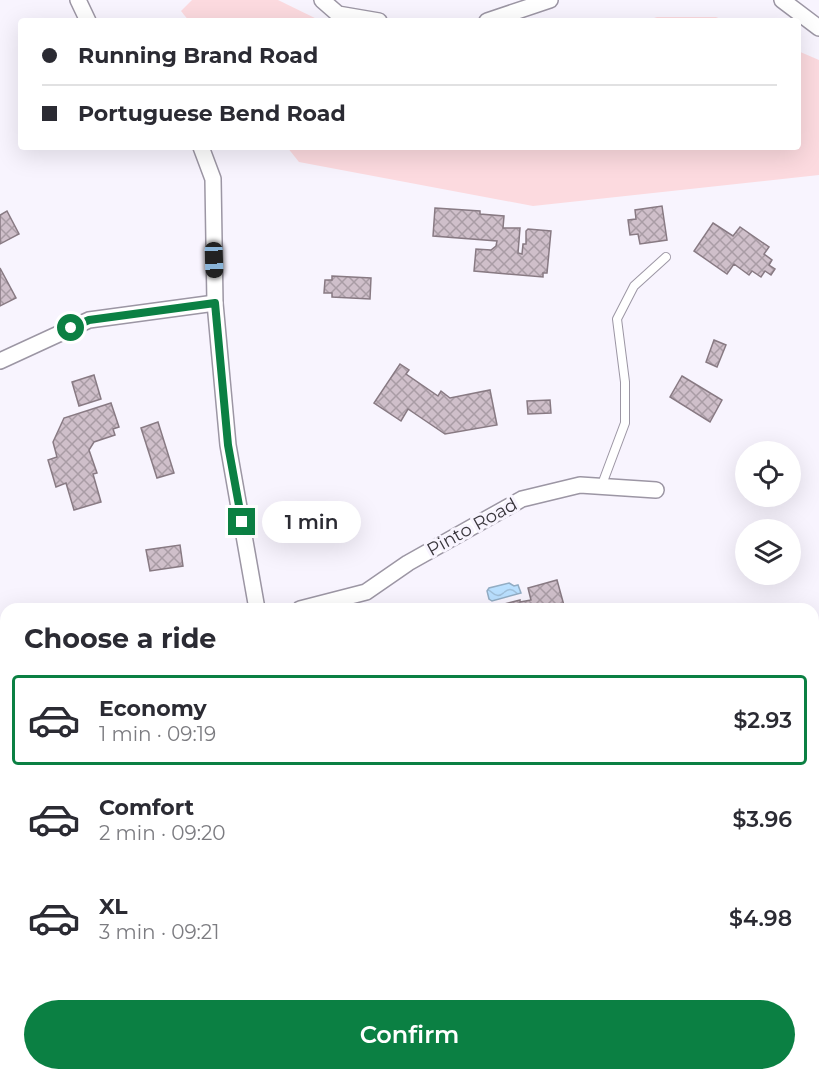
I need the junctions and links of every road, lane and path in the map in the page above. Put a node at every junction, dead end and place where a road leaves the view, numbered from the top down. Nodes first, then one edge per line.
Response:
1 (78, 0) edge
2 (322, 0) edge
3 (550, 0) edge
4 (782, 0) edge
5 (87, 18) edge
6 (362, 18) edge
7 (496, 18) edge
8 (819, 28) edge
9 (202, 150) edge
10 (666, 257) dead end
11 (215, 303) junction
12 (0, 361) edge
13 (601, 487) junction
14 (656, 490) dead end
15 (256, 603) edge
16 (323, 603) edge

1 - 5 street
2 - 6 street
3 - 7 street
4 - 8 street
9 - 11 street
10 - 13 lane
11 - 12 street
11 - 15 street
13 - 14 street, Pinto Road
13 - 16 street, Pinto Road

